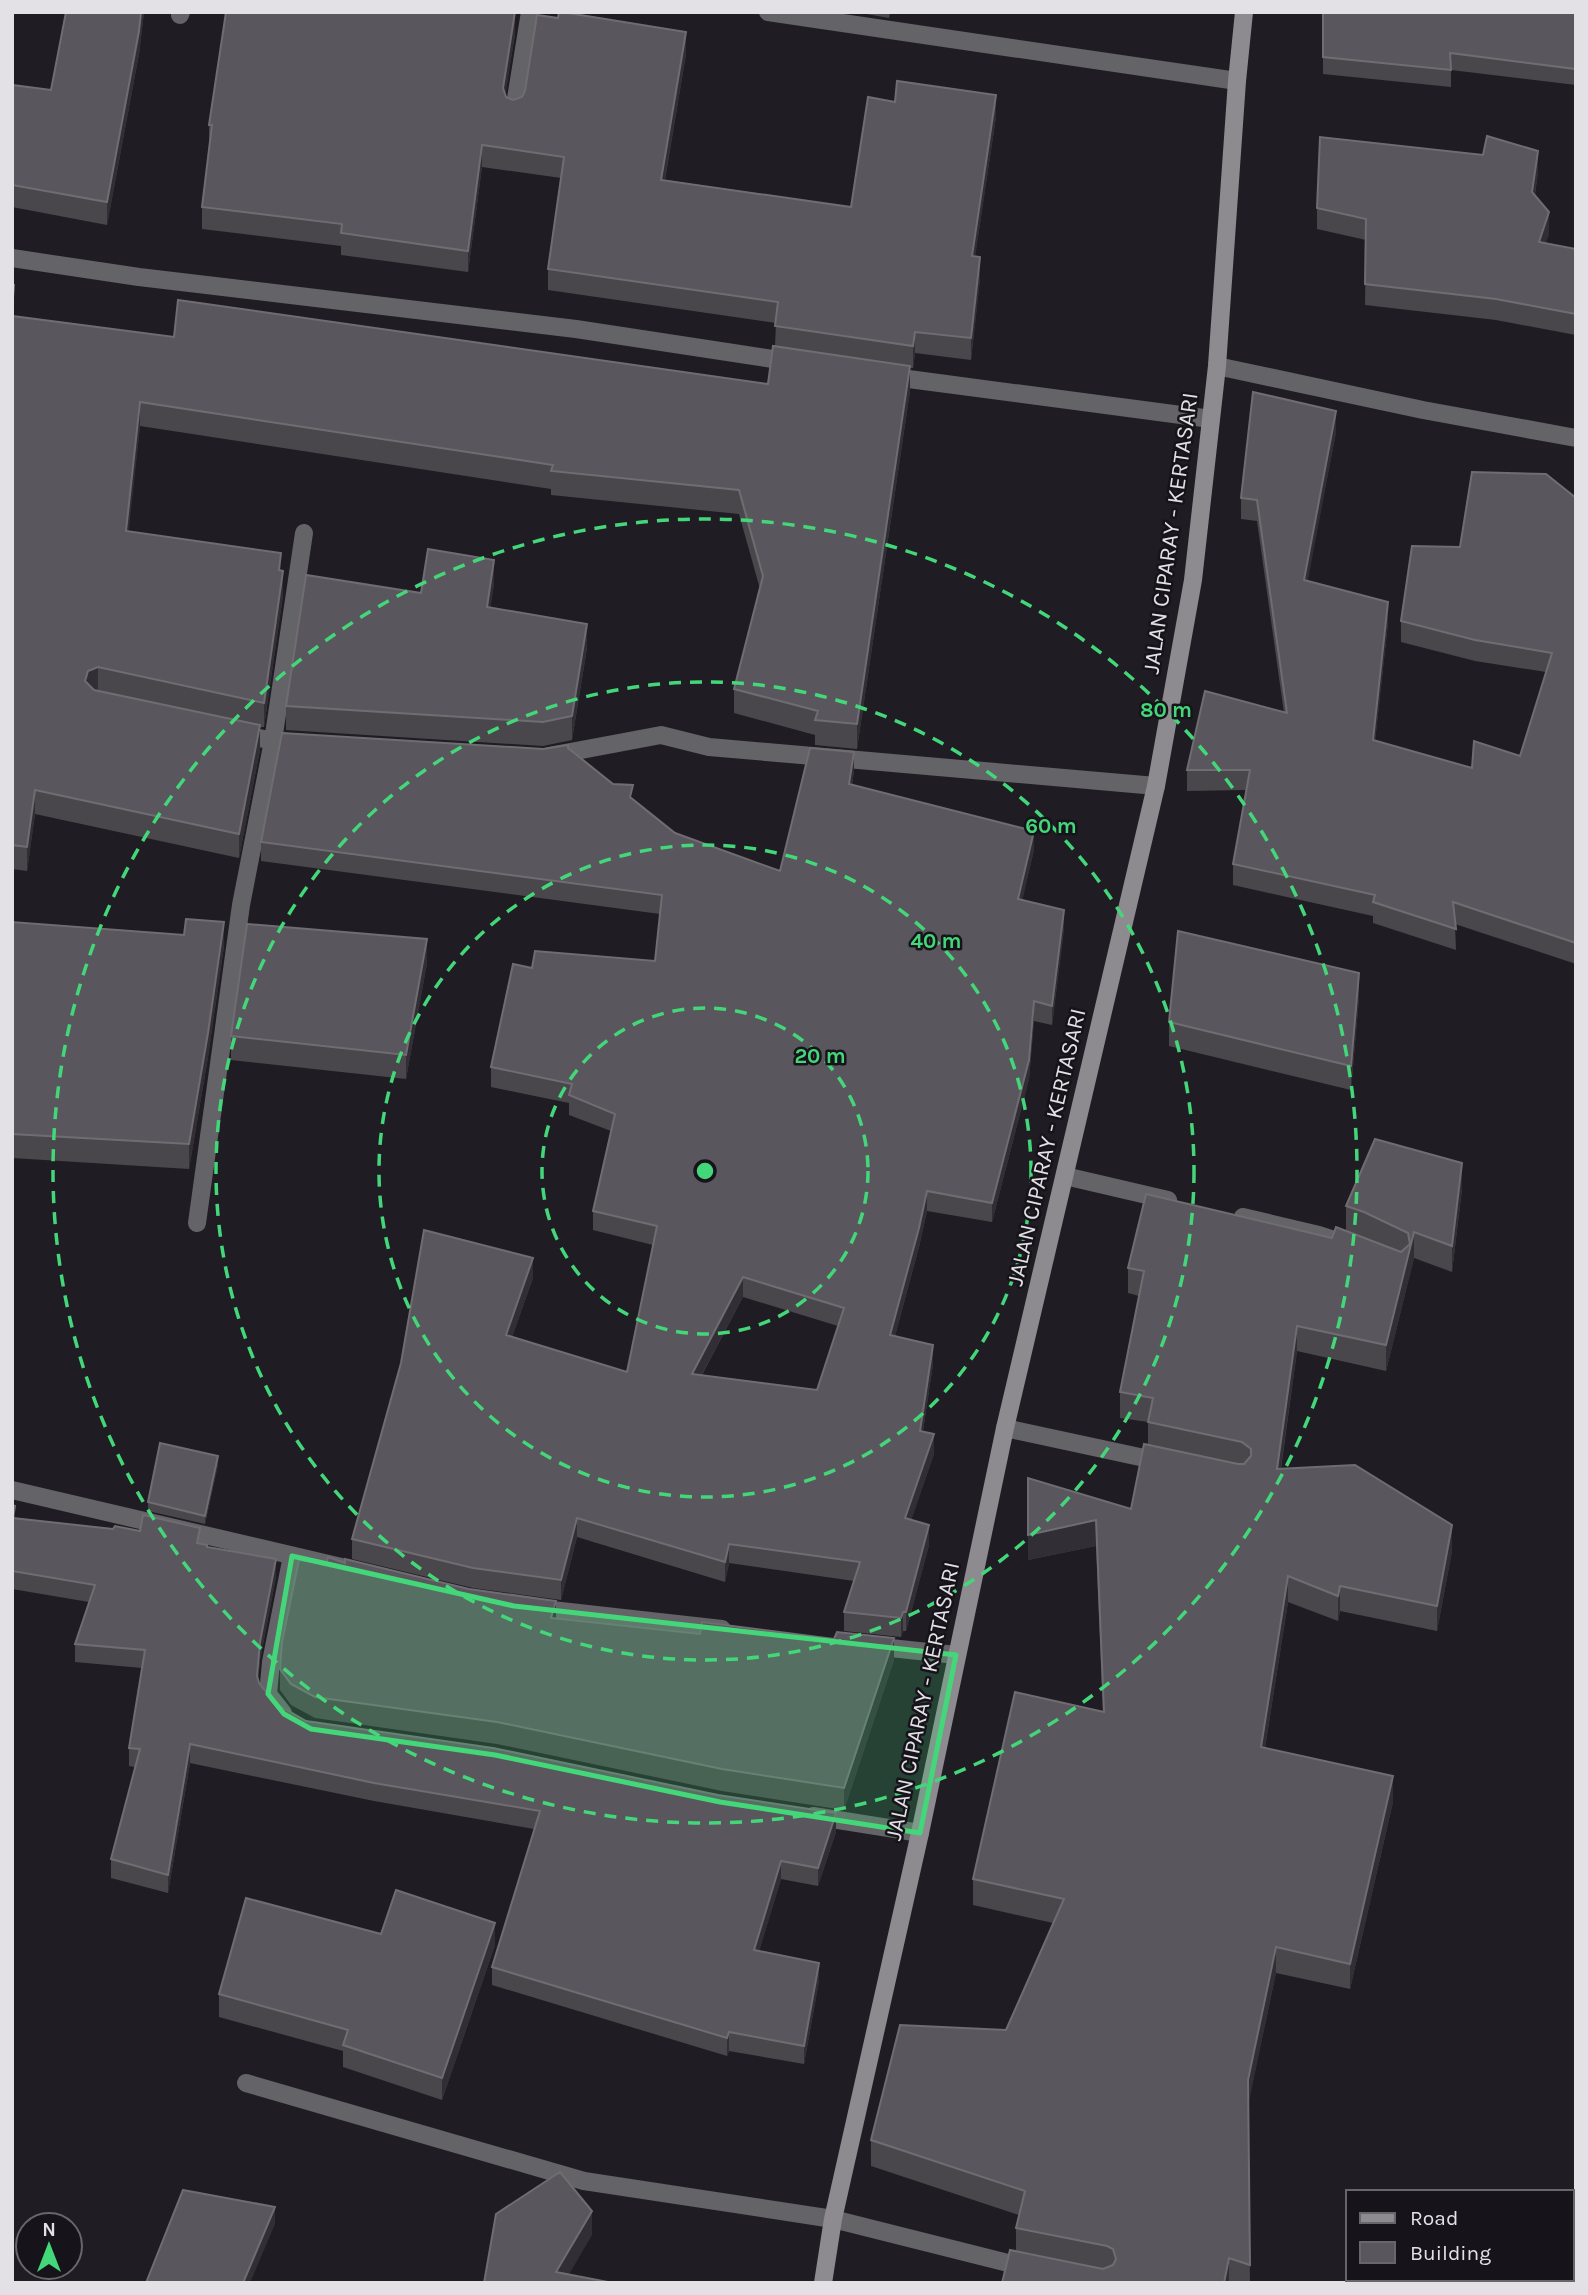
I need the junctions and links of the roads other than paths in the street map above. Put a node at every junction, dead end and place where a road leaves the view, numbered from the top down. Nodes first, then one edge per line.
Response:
1 (530, 12) edge
2 (768, 12) edge
3 (1244, 12) edge
4 (1237, 81) junction
5 (514, 111) edge
6 (12, 258) edge
7 (807, 364) edge
8 (1217, 366) junction
9 (875, 374) edge
10 (1211, 419) junction
11 (1576, 438) edge
12 (304, 533) dead end
13 (218, 729) edge
14 (273, 741) junction
15 (327, 744) edge
16 (531, 756) edge
17 (1156, 786) junction
18 (1065, 1176) junction
19 (1185, 1204) edge
20 (1225, 1213) edge
21 (197, 1223) dead end
22 (1359, 1248) edge
23 (1005, 1428) junction
24 (1175, 1465) edge
25 (12, 1490) edge
26 (292, 1556) junction
27 (372, 1575) edge
28 (514, 1606) edge
29 (735, 1630) edge
30 (859, 1644) edge
31 (956, 1655) junction
32 (302, 1724) edge
33 (800, 1814) edge
34 (920, 1833) junction
35 (246, 2083) dead end
36 (833, 2219) junction
37 (1050, 2272) edge
38 (823, 2283) edge

1 - 5 street
2 - 4 street
3 - 4 main road, JALAN CIPARAY - KERTASARI
4 - 8 main road, JALAN CIPARAY - KERTASARI
6 - 7 street
8 - 10 main road, JALAN CIPARAY - KERTASARI
8 - 11 street
9 - 10 street
10 - 17 main road, JALAN CIPARAY - KERTASARI
12 - 14 street
13 - 14 street
14 - 15 street
14 - 21 street
16 - 17 street
17 - 18 main road, JALAN CIPARAY - KERTASARI
18 - 19 street
18 - 23 main road, JALAN CIPARAY - KERTASARI
20 - 22 street
23 - 24 street
23 - 31 main road, JALAN CIPARAY - KERTASARI
25 - 26 street
26 - 27 street
26 - 32 street
28 - 29 street
30 - 31 street
31 - 34 main road, JALAN CIPARAY - KERTASARI
33 - 34 street
34 - 36 main road, JALAN CIPARAY - KERTASARI
35 - 36 street
36 - 37 street
36 - 38 main road, JALAN CIPARAY - KERTASARI

